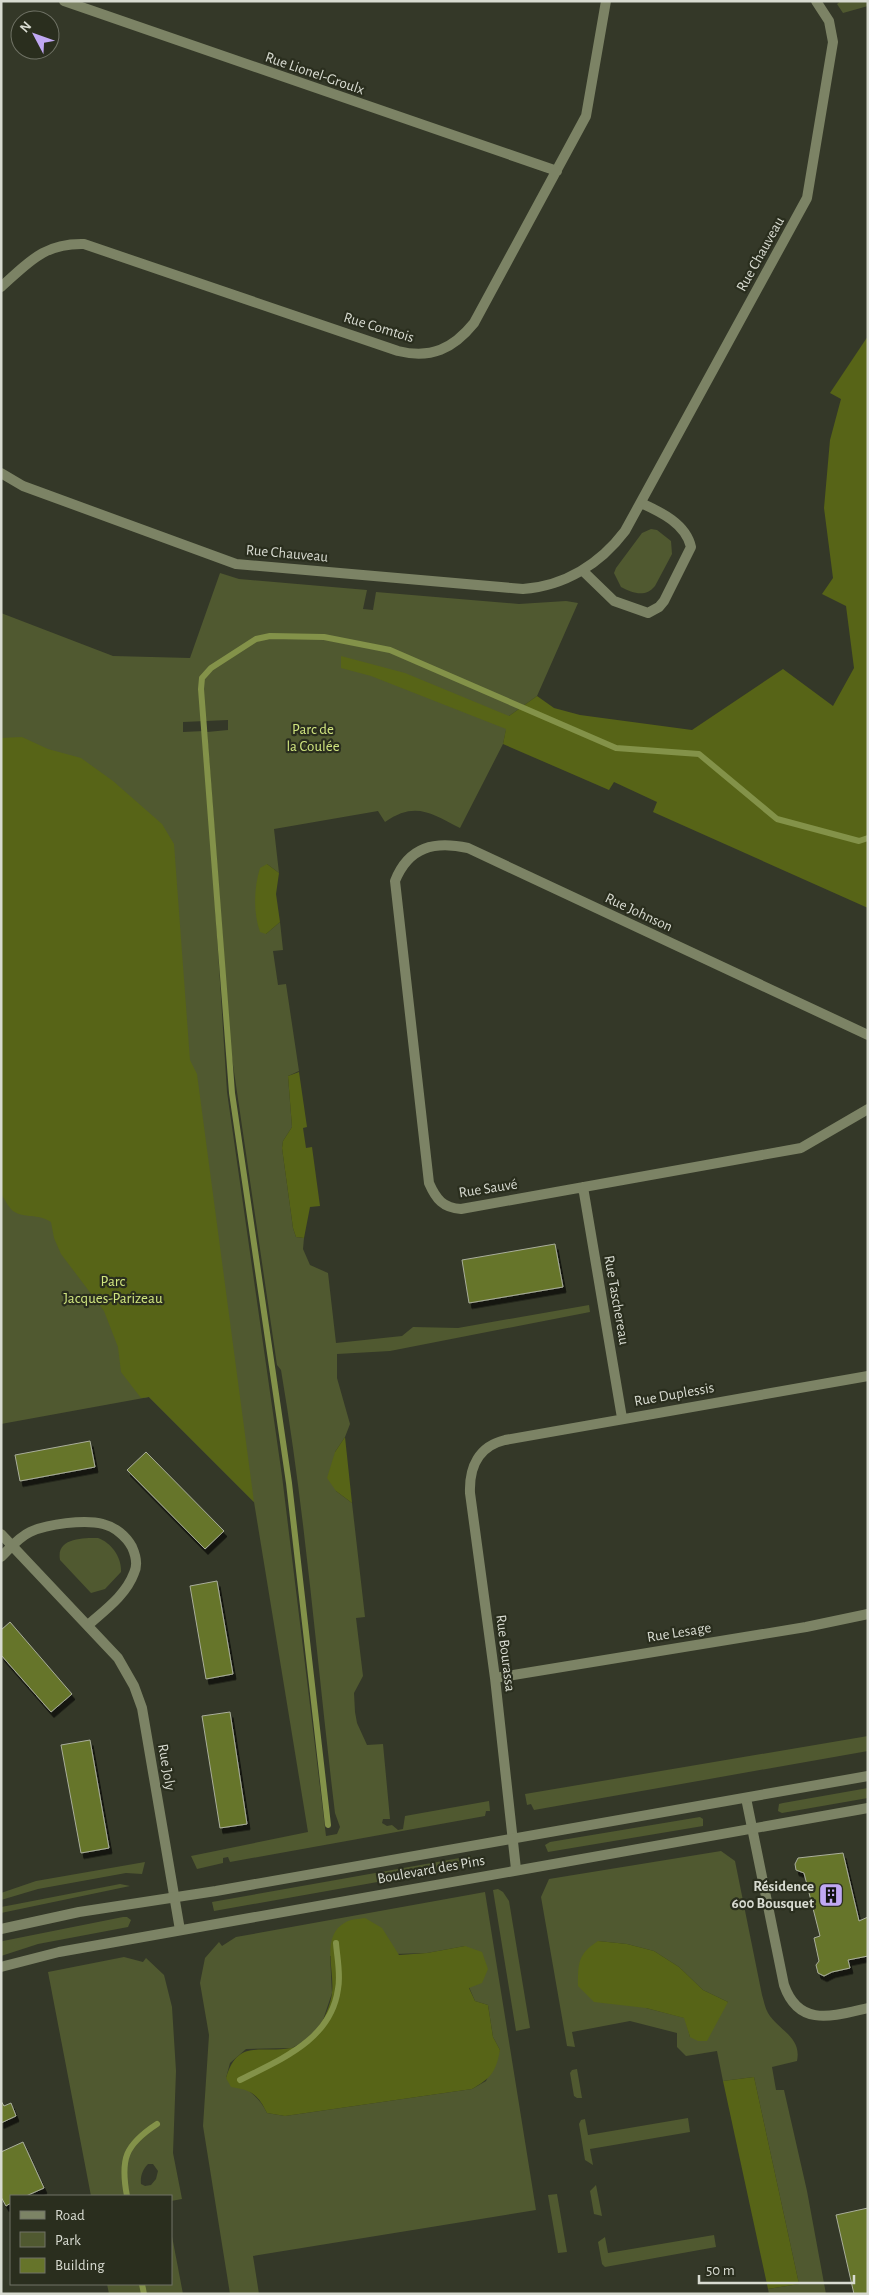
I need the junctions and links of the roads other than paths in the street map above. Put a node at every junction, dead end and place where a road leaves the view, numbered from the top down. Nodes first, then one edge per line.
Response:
1 (64, 1) edge
2 (606, 1) edge
3 (816, 1) edge
4 (558, 171) junction
5 (1, 287) edge
6 (1, 473) edge
7 (641, 503) junction
8 (583, 571) junction
9 (400, 869) joint
10 (868, 1035) edge
11 (868, 1109) edge
12 (583, 1187) junction
13 (868, 1376) edge
14 (622, 1418) junction
15 (487, 1447) joint
16 (1, 1534) edge
17 (13, 1546) junction
18 (1, 1557) edge
19 (868, 1614) edge
20 (88, 1624) junction
21 (495, 1678) junction
22 (868, 1776) edge
23 (746, 1798) junction
24 (868, 1808) edge
25 (752, 1829) junction
26 (514, 1838) junction
27 (516, 1868) junction
28 (174, 1897) junction
29 (1, 1930) edge
30 (180, 1930) junction
31 (1, 1967) edge
32 (868, 2008) edge

1 - 4 street, Rue Lionel-Groulx
2 - 4 street, Rue Comtois
3 - 7 street, Rue Chauveau
4 - 5 street, Rue Comtois
6 - 8 street, Rue Chauveau
7 - 8 street, Rue Chauveau
7 - 8 street
9 - 10 street, Rue Johnson
9 - 12 street, Rue Sauvé
11 - 12 street, Rue Sauvé
12 - 14 street, Rue Taschereau
13 - 14 street, Rue Duplessis
14 - 15 street, Rue Duplessis
15 - 21 street, Rue Bourassa
16 - 17 street, Rue Joly
17 - 18 street
17 - 20 street, Rue Joly
17 - 20 street
19 - 21 street, Rue Lesage
20 - 28 street, Rue Joly
21 - 26 street, Rue Bourassa
22 - 23 street, Boulevard des Pins
23 - 25 street
23 - 26 street, Boulevard des Pins
24 - 25 street, Boulevard des Pins
25 - 27 street, Boulevard des Pins
25 - 32 street
26 - 27 street, Rue Bourassa
26 - 28 street, Boulevard des Pins
27 - 30 street, Boulevard des Pins
28 - 29 street, Boulevard des Pins
28 - 30 street, Rue Joly
30 - 31 street, Boulevard des Pins

